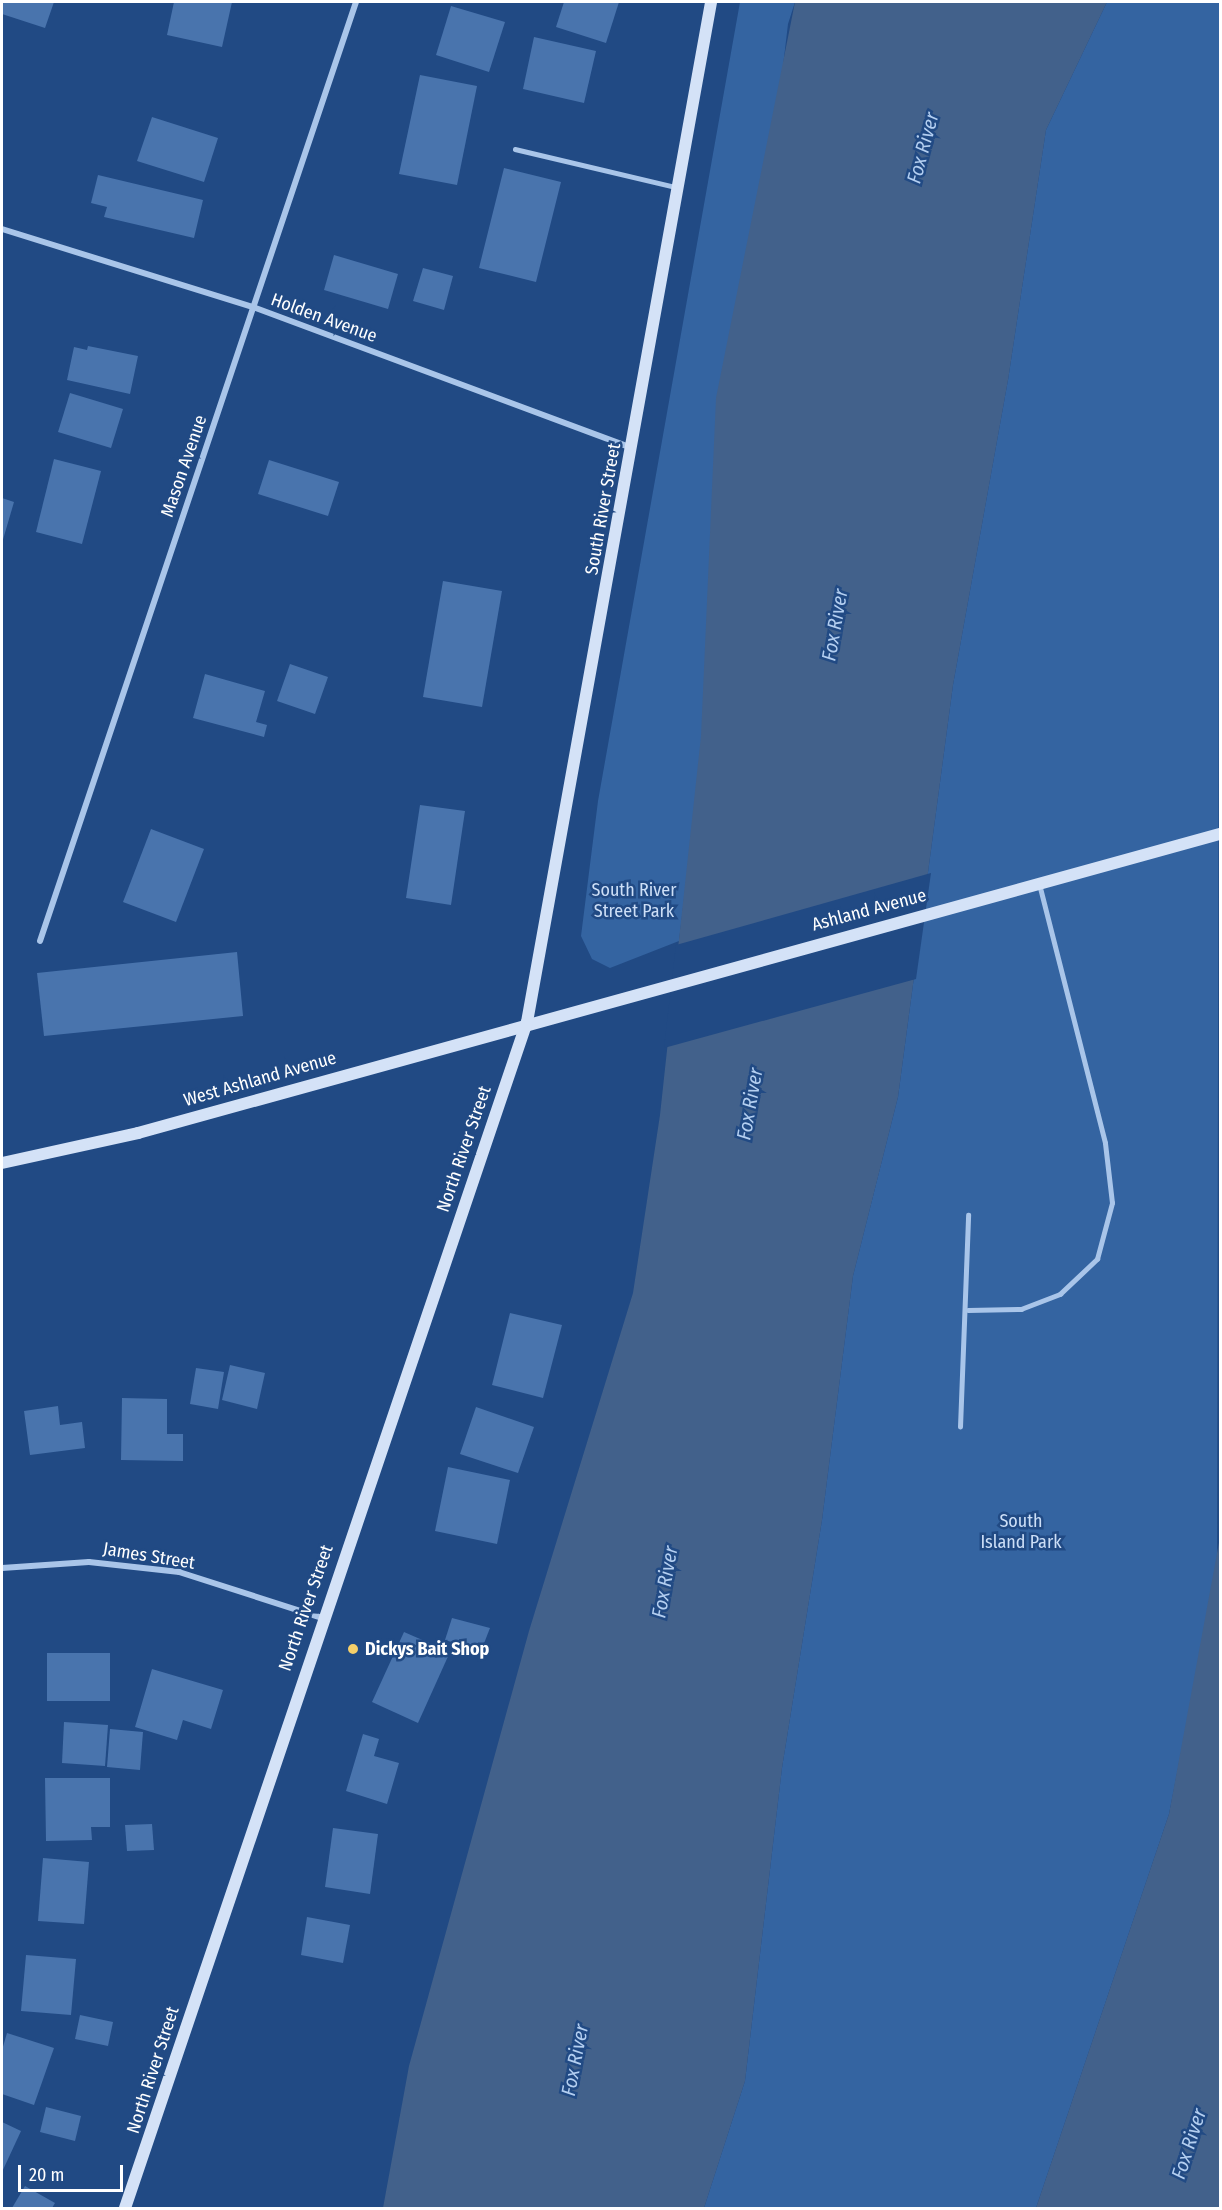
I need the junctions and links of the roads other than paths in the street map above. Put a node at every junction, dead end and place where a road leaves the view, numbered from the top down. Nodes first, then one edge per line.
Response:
1 (356, 2) edge
2 (711, 2) edge
3 (515, 149) dead end
4 (678, 188) junction
5 (2, 229) edge
6 (253, 308) junction
7 (633, 448) junction
8 (1221, 834) edge
9 (1039, 881) junction
10 (40, 941) dead end
11 (527, 1022) junction
12 (2, 1163) edge
13 (969, 1215) dead end
14 (968, 1310) junction
15 (960, 1427) dead end
16 (2, 1568) edge
17 (322, 1618) junction
18 (125, 2208) edge

1 - 6 street, Mason Avenue
2 - 4 street, South River Street
3 - 4 lane
4 - 7 street, South River Street
5 - 6 street, Holden Avenue
6 - 7 street, Holden Avenue
6 - 10 street, Mason Avenue
7 - 11 street, South River Street
8 - 9 street, Ashland Avenue
9 - 11 street, Ashland Avenue
9 - 14 lane
11 - 12 street, West Ashland Avenue
11 - 17 street, North River Street
13 - 14 lane
14 - 15 lane
16 - 17 street, James Street
17 - 18 street, North River Street

